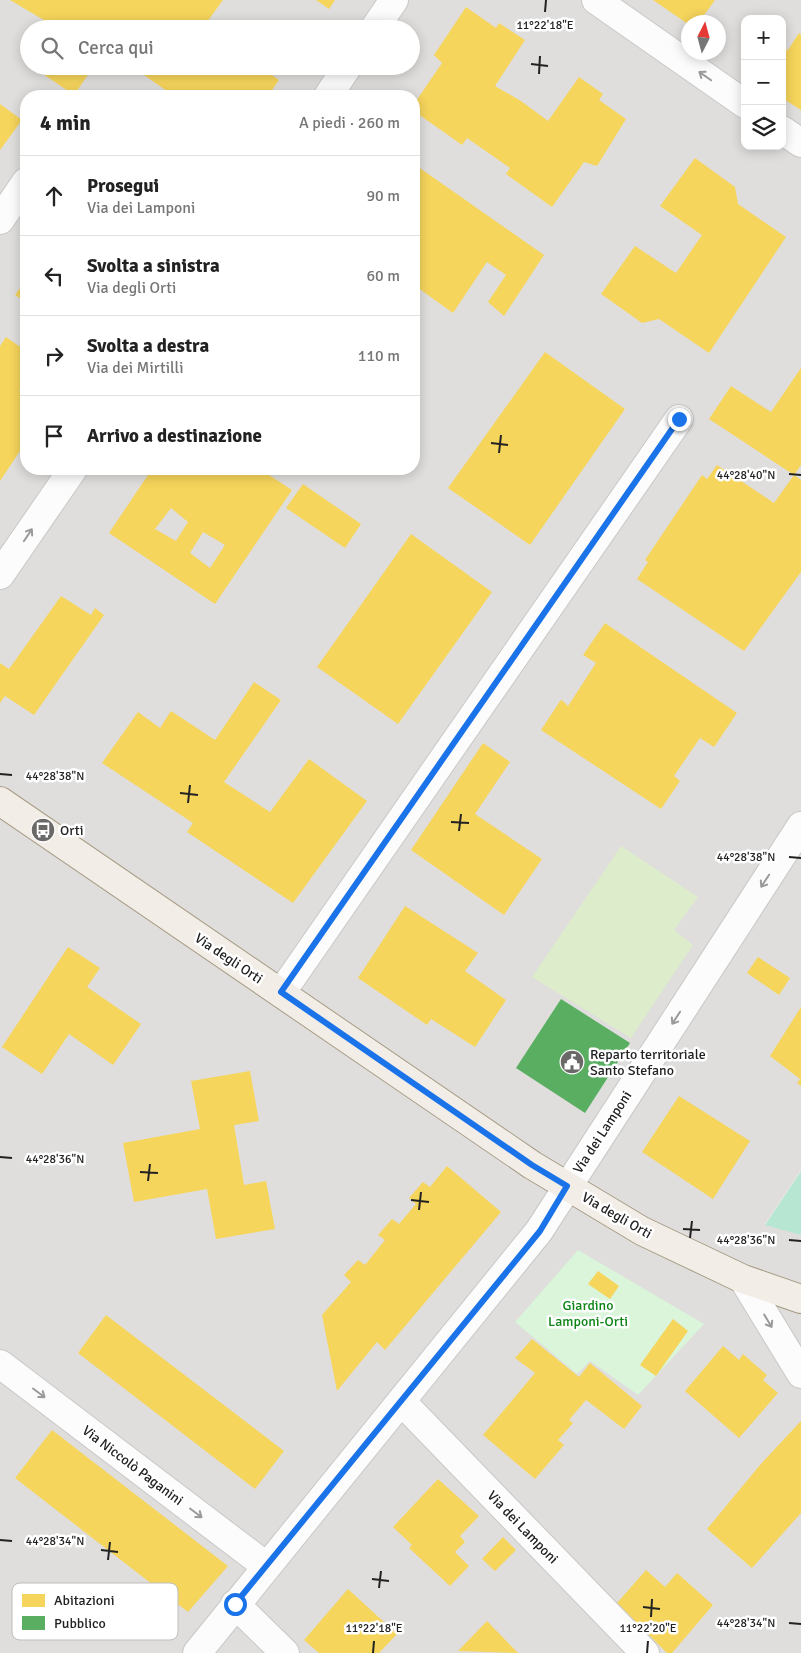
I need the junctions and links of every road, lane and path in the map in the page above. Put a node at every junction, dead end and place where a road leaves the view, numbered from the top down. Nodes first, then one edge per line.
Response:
1 (394, 0) edge
2 (596, 0) edge
3 (380, 20) edge
4 (342, 75) edge
5 (332, 90) edge
6 (741, 101) edge
7 (786, 133) edge
8 (801, 143) edge
9 (20, 191) edge
10 (0, 220) edge
11 (679, 419) dead end
12 (69, 475) edge
13 (0, 575) edge
14 (0, 801) edge
15 (801, 826) edge
16 (281, 992) junction
17 (567, 1186) junction
18 (743, 1279) junction
19 (801, 1299) edge
20 (0, 1364) edge
21 (801, 1374) edge
22 (401, 1401) junction
23 (266, 1566) junction
24 (235, 1604) junction
25 (196, 1653) edge
26 (285, 1653) edge
27 (645, 1653) edge

1 - 3 street
6 -> 2 street
4 - 5 street
7 - 8 street
9 - 10 street
11 - 16 street
13 -> 12 street
14 - 16 main road, Via degli Orti
15 -> 17 street, Via dei Lamponi
16 - 17 main road, Via degli Orti
17 - 18 main road, Via degli Orti
17 - 22 street, Via dei Lamponi
18 - 19 main road, Via degli Orti
18 -> 21 street
20 -> 23 street, Via Niccolò Paganini
22 - 23 street, Via dei Lamponi
22 - 27 street, Via dei Lamponi
23 - 24 street, Via dei Lamponi
24 - 25 street, Via dei Lamponi
24 - 26 street

